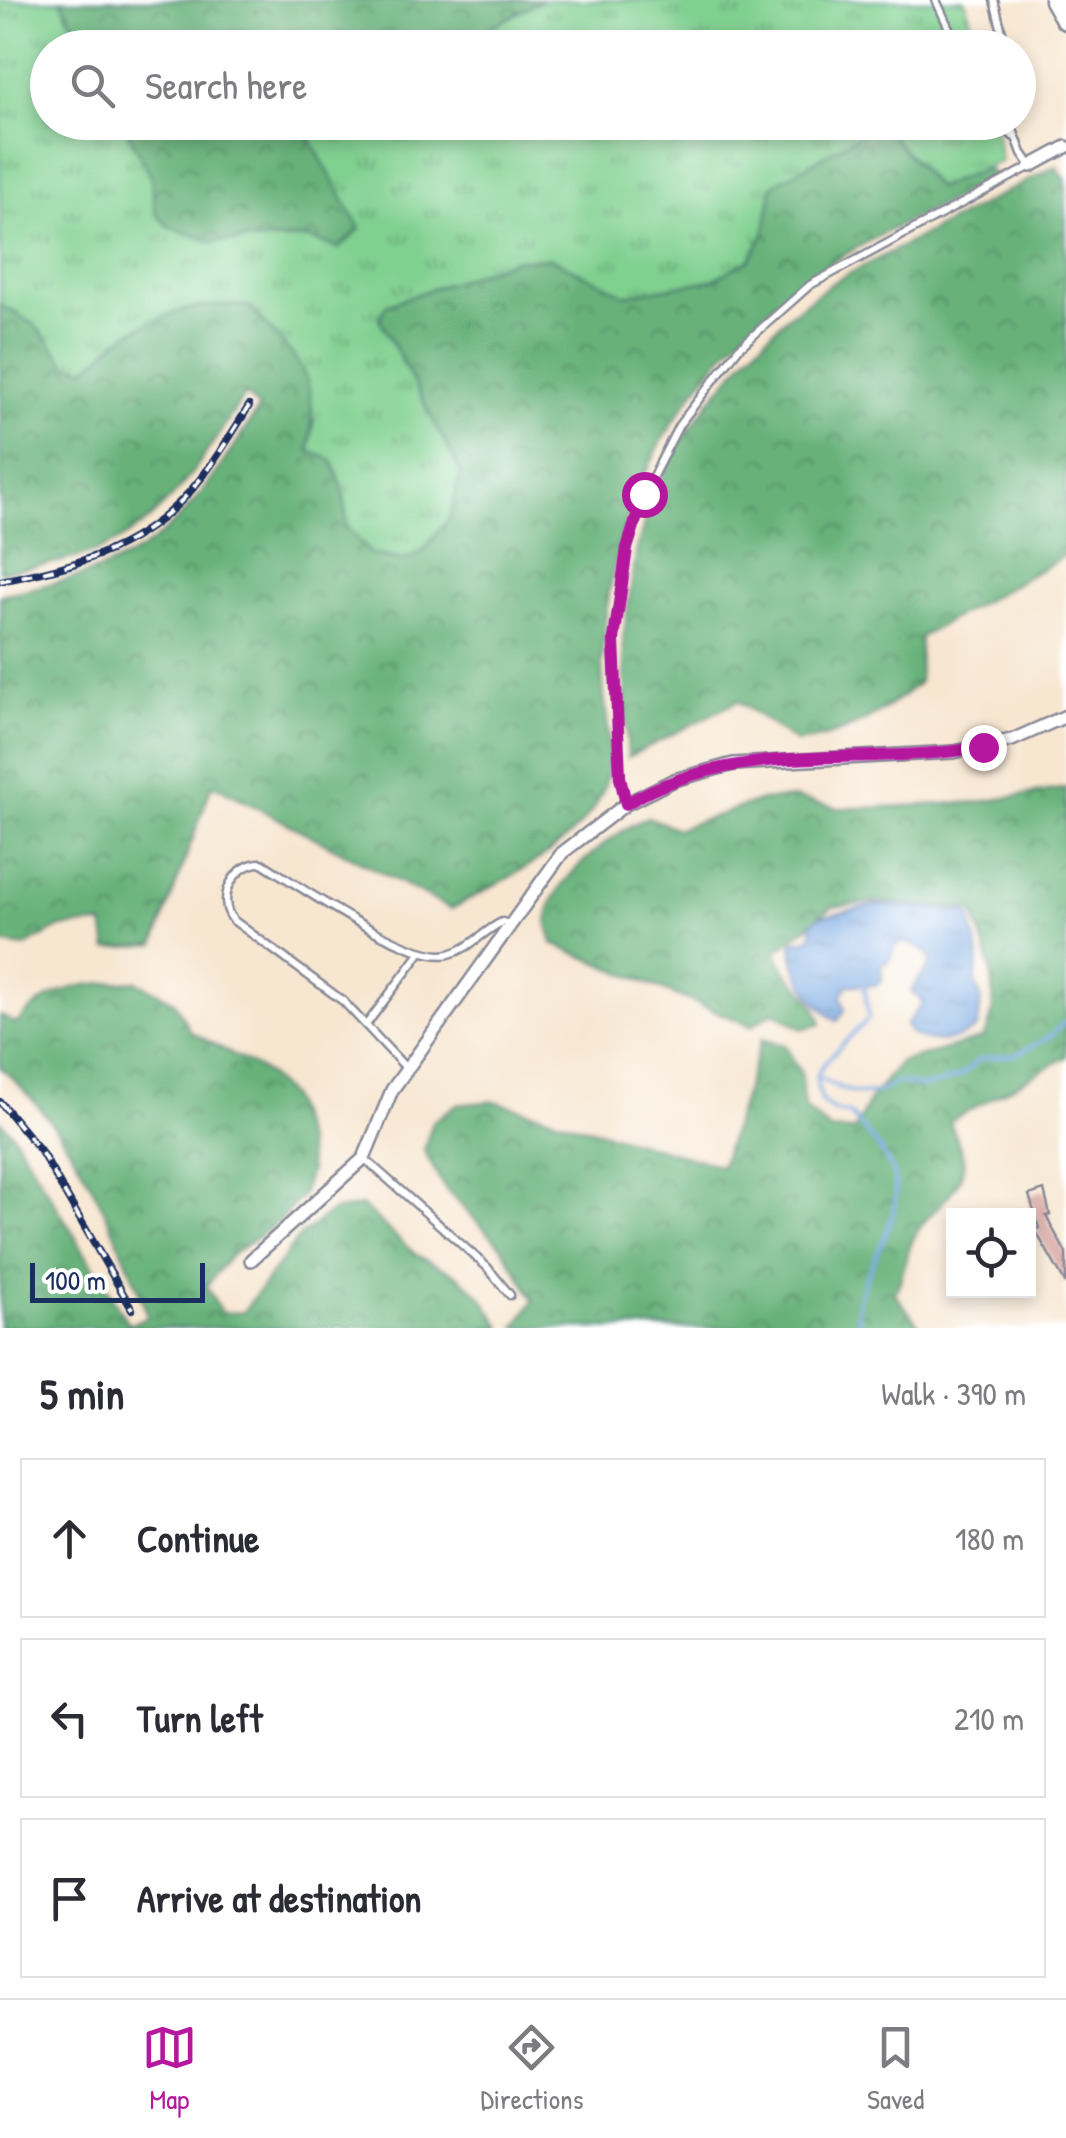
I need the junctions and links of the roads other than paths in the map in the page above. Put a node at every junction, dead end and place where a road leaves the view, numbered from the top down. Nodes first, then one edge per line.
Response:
1 (936, 0) edge
2 (994, 0) edge
3 (1055, 0) edge
4 (1066, 18) edge
5 (950, 30) edge
6 (1002, 30) edge
7 (1015, 140) edge
8 (1066, 147) edge
9 (1031, 166) junction
10 (1066, 716) edge
11 (626, 804) junction
12 (510, 924) junction
13 (421, 952) junction
14 (366, 1024) junction
15 (407, 1069) junction
16 (364, 1158) junction
17 (251, 1260) dead end
18 (510, 1295) dead end

1 - 5 lane
2 - 6 lane
3 - 4 highway
7 - 9 lane
8 - 9 street
9 - 11 lane
10 - 11 street
11 - 12 street
12 - 13 lane
12 - 15 street
13 - 14 lane
13 - 14 lane
14 - 15 lane
15 - 16 street
16 - 17 street
16 - 18 lane

